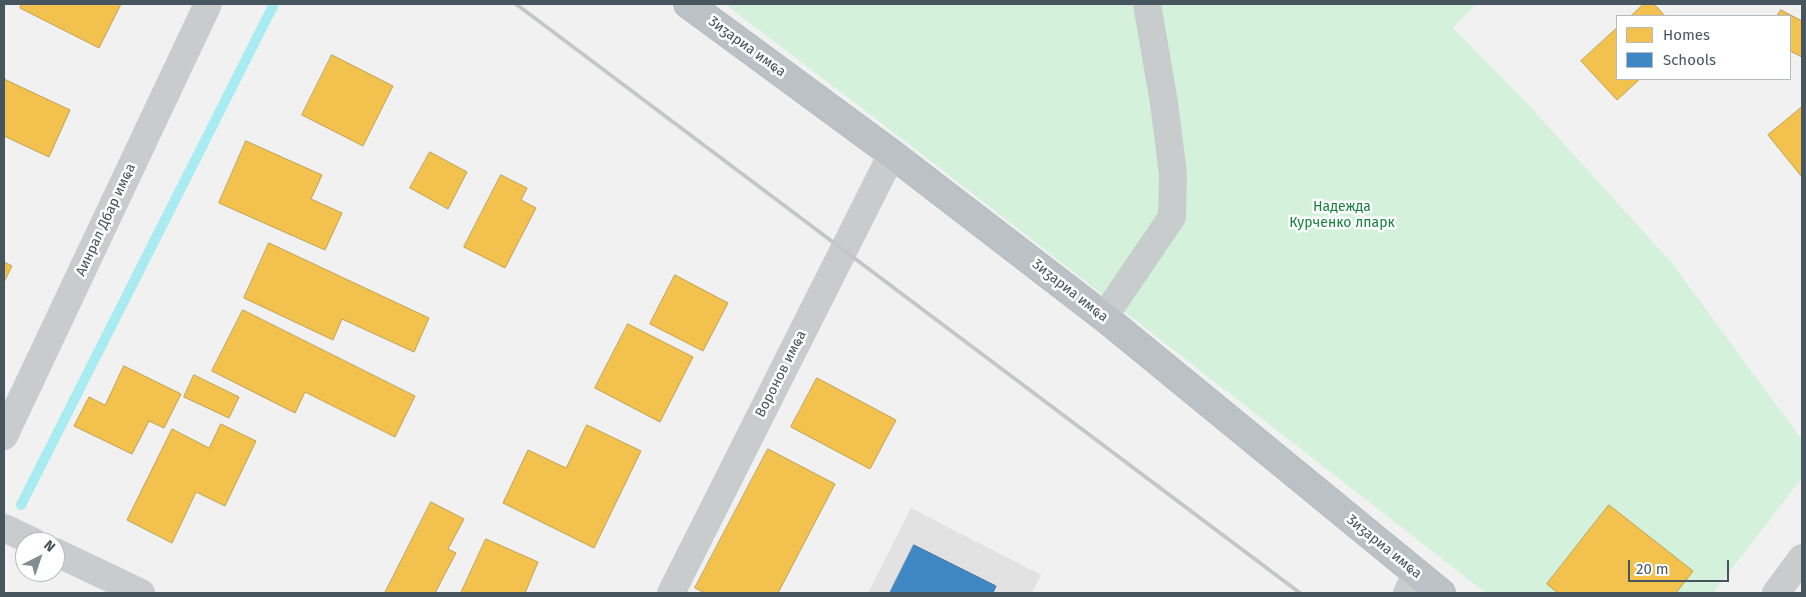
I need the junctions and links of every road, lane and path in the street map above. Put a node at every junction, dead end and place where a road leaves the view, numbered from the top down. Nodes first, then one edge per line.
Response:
1 (208, 4) edge
2 (688, 4) edge
3 (1147, 4) edge
4 (892, 154) junction
5 (1104, 316) junction
6 (4, 436) edge
7 (65, 557) edge
8 (1802, 558) edge
9 (1411, 584) edge
10 (141, 593) edge
11 (671, 593) edge
12 (1441, 593) edge
13 (1776, 593) edge

1 - 6 street, Аинрал Дбар имҩа
2 - 4 highway, Ӡиӡариа имҩа
3 - 5 street
4 - 5 highway, Ӡиӡариа имҩа
4 - 11 street, Воронов имҩа
5 - 9 highway, Ӡиӡариа имҩа
7 - 10 street
8 - 13 street
9 - 12 highway, Ӡиӡариа имҩа

